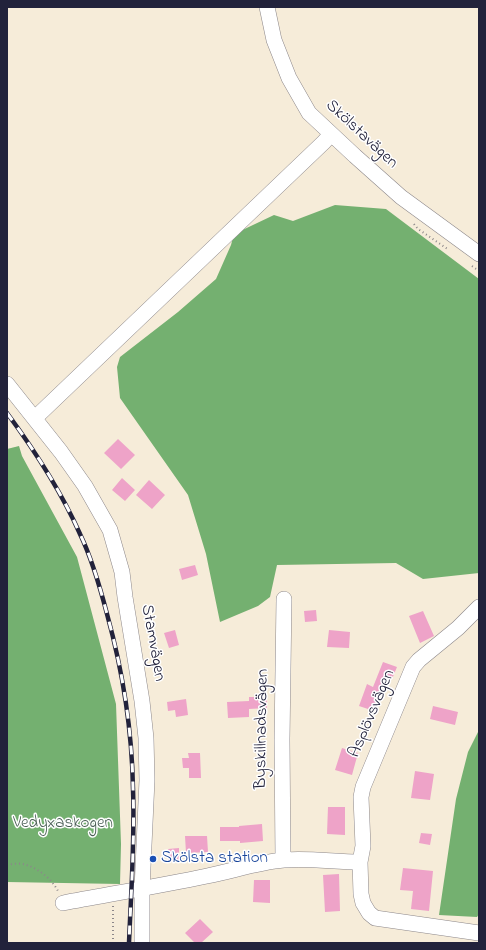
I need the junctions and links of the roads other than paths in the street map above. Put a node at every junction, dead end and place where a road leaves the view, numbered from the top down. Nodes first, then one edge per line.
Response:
1 (267, 7) edge
2 (331, 134) junction
3 (479, 254) edge
4 (7, 384) edge
5 (35, 418) junction
6 (284, 599) dead end
7 (479, 607) edge
8 (283, 860) junction
9 (360, 862) junction
10 (142, 889) junction
11 (63, 903) road end
12 (479, 932) edge
13 (142, 943) edge

1 - 2 street, Skölstavägen
2 - 3 street, Skölstavägen
2 - 5 street
4 - 5 street, Stamvägen
5 - 10 street, Stamvägen
6 - 8 street, Byskillnadsvägen
7 - 9 street, Asplövsvägen
8 - 9 street
8 - 10 street
9 - 12 street, Asplövsvägen
10 - 11 street
10 - 13 street, Stamvägen

